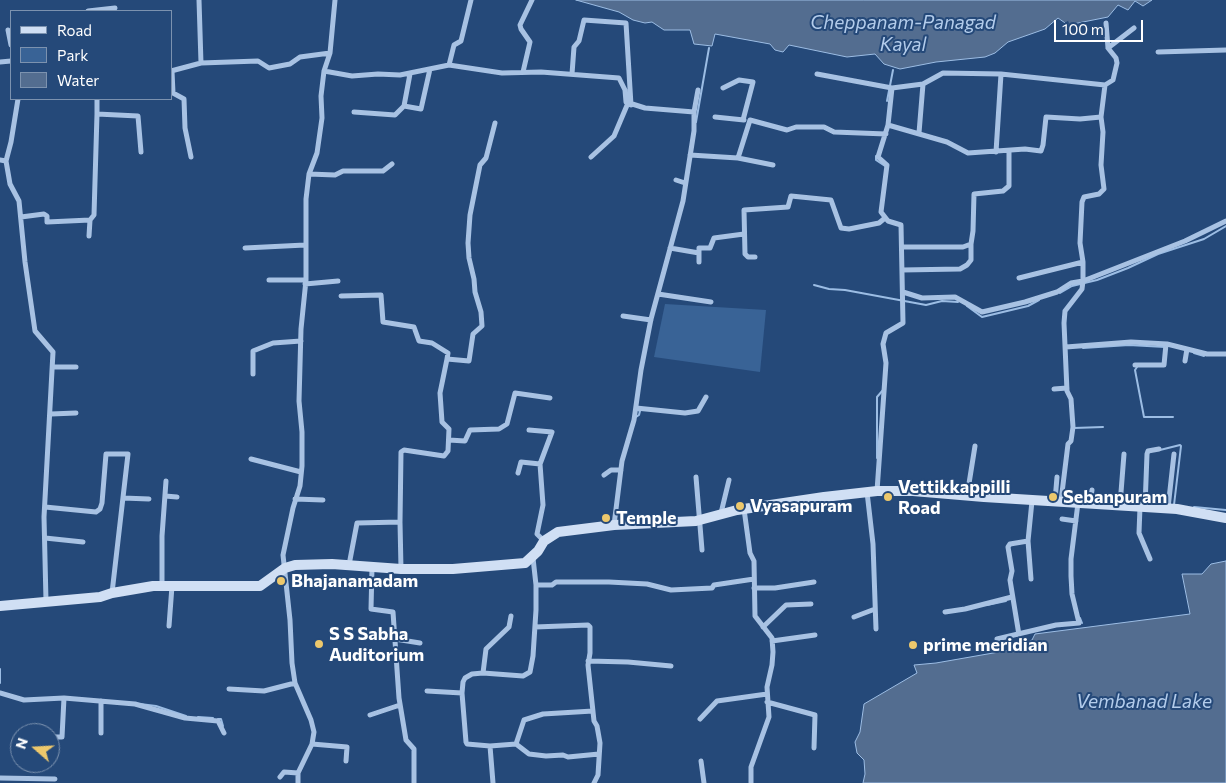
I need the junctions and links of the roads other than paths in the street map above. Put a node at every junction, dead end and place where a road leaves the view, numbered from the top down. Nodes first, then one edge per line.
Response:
1 (199, 0) edge
2 (335, 0) edge
3 (471, 0) edge
4 (532, 0) edge
5 (115, 8) dead end
6 (97, 10) edge
7 (1106, 23) dead end
8 (1134, 28) dead end
9 (8, 30) dead end
10 (10, 40) edge
11 (1108, 48) junction
12 (1226, 50) edge
13 (330, 52) junction
14 (1158, 52) dead end
15 (201, 63) junction
16 (449, 65) junction
17 (430, 69) junction
18 (172, 71) edge
19 (324, 71) junction
20 (523, 72) junction
21 (410, 74) junction
22 (572, 74) junction
23 (817, 74) dead end
24 (1001, 74) junction
25 (923, 84) junction
26 (1105, 84) junction
27 (723, 88) dead end
28 (892, 88) junction
29 (698, 90) dead end
30 (18, 100) edge
31 (97, 100) edge
32 (630, 104) junction
33 (404, 106) junction
34 (354, 112) dead end
35 (694, 112) junction
36 (97, 114) junction
37 (715, 117) dead end
38 (1101, 117) junction
39 (743, 120) junction
40 (750, 120) junction
41 (495, 123) dead end
42 (888, 125) junction
43 (918, 133) junction
44 (886, 134) junction
45 (1009, 151) junction
46 (141, 152) dead end
47 (996, 152) junction
48 (690, 155) junction
49 (95, 157) junction
50 (191, 157) dead end
51 (591, 157) dead end
52 (88, 158) dead end
53 (738, 158) junction
54 (3, 160) edge
55 (392, 164) dead end
56 (774, 165) dead end
57 (309, 174) junction
58 (676, 180) dead end
59 (685, 183) junction
60 (21, 217) junction
61 (886, 218) junction
62 (90, 220) junction
63 (1226, 221) edge
64 (744, 234) junction
65 (89, 236) dead end
66 (971, 244) junction
67 (306, 245) junction
68 (902, 247) junction
69 (245, 248) dead end
70 (670, 248) junction
71 (699, 253) junction
72 (755, 257) dead end
73 (699, 262) dead end
74 (1083, 262) junction
75 (902, 270) junction
76 (1019, 278) dead end
77 (269, 280) dead end
78 (1083, 281) junction
79 (306, 282) junction
80 (338, 282) dead end
81 (903, 292) junction
82 (658, 294) junction
83 (341, 296) dead end
84 (711, 302) dead end
85 (623, 316) dead end
86 (651, 320) junction
87 (301, 341) junction
88 (1166, 344) junction
89 (1066, 347) junction
90 (1187, 349) junction
91 (1226, 354) edge
92 (447, 359) junction
93 (1185, 361) dead end
94 (1135, 365) dead end
95 (76, 367) dead end
96 (53, 368) junction
97 (253, 374) dead end
98 (1067, 388) junction
99 (1054, 389) dead end
100 (706, 397) dead end
101 (550, 398) dead end
102 (636, 408) junction
103 (51, 414) junction
104 (76, 414) dead end
105 (529, 430) dead end
106 (449, 440) junction
107 (975, 446) dead end
108 (1158, 449) dead end
109 (1124, 454) dead end
110 (1174, 454) dead end
111 (250, 458) dead end
112 (540, 464) junction
113 (621, 470) junction
114 (301, 472) junction
115 (518, 473) dead end
116 (604, 475) dead end
117 (696, 477) dead end
118 (1057, 478) dead end
119 (729, 480) dead end
120 (166, 481) dead end
121 (1092, 490) dead end
122 (872, 492) junction
123 (165, 496) junction
124 (967, 496) junction
125 (177, 497) dead end
126 (123, 498) junction
127 (149, 499) dead end
128 (295, 499) junction
129 (322, 500) dead end
130 (1032, 500) junction
131 (1058, 502) junction
132 (1078, 503) junction
133 (1090, 504) junction
134 (1120, 505) junction
135 (45, 507) junction
136 (1142, 507) junction
137 (1168, 508) junction
138 (744, 509) junction
139 (721, 514) junction
140 (1226, 518) edge
141 (1062, 519) dead end
142 (699, 520) junction
143 (1076, 521) junction
144 (400, 522) junction
145 (614, 525) junction
146 (45, 538) junction
147 (544, 541) junction
148 (1028, 541) junction
149 (83, 542) dead end
150 (702, 550) dead end
151 (533, 558) junction
152 (1150, 559) dead end
153 (349, 565) junction
154 (285, 568) junction
155 (372, 568) junction
156 (402, 569) junction
157 (754, 578) junction
158 (1031, 579) dead end
159 (814, 582) dead end
160 (536, 585) junction
161 (167, 586) junction
162 (754, 588) junction
163 (112, 592) junction
164 (1012, 597) junction
165 (46, 601) junction
166 (811, 604) dead end
167 (0, 606) edge
168 (875, 609) junction
169 (945, 612) dead end
170 (511, 616) dead end
171 (854, 617) dead end
172 (169, 626) dead end
173 (535, 627) junction
174 (763, 627) junction
175 (876, 630) dead end
176 (815, 635) dead end
177 (1019, 635) junction
178 (395, 639) junction
179 (997, 639) dead end
180 (772, 641) junction
181 (420, 643) dead end
182 (588, 662) junction
183 (671, 666) dead end
184 (483, 672) junction
185 (296, 683) junction
186 (229, 688) dead end
187 (427, 691) dead end
188 (0, 693) edge
189 (462, 693) junction
190 (767, 694) junction
191 (64, 698) junction
192 (101, 700) junction
193 (767, 702) junction
194 (400, 705) junction
195 (593, 711) junction
196 (370, 715) dead end
197 (700, 720) dead end
198 (101, 733) dead end
199 (224, 733) dead end
200 (60, 738) edge
201 (312, 744) junction
202 (516, 744) junction
203 (490, 746) junction
204 (814, 748) dead end
205 (599, 754) junction
206 (346, 760) dead end
207 (701, 761) dead end
208 (298, 772) junction
209 (280, 777) dead end
210 (0, 778) edge
211 (55, 779) dead end
212 (298, 783) edge
213 (414, 783) edge
214 (493, 783) edge
215 (594, 783) edge
216 (704, 783) edge
217 (751, 783) edge

1 - 15 street
2 - 13 street
3 - 16 street
4 - 20 street
5 - 6 street
7 - 11 street
8 - 11 street
9 - 10 street
11 - 26 street
12 - 14 street
13 - 15 street
13 - 19 street
15 - 18 street
16 - 17 street
16 - 20 street
17 - 21 street
17 - 33 street
18 - 50 street
19 - 21 street
19 - 57 street
20 - 22 street
21 - 33 street
22 - 32 street
22 - 32 street
23 - 28 street
24 - 25 street
24 - 26 street
24 - 47 street
25 - 28 street
25 - 43 street
26 - 38 street
27 - 39 street
28 - 42 street
29 - 35 street
30 - 54 street
31 - 36 street
32 - 35 street
32 - 51 street
33 - 34 street
35 - 48 street
36 - 46 street
36 - 49 street
37 - 39 street
38 - 45 street
38 - 74 street
39 - 40 street
40 - 44 street
40 - 53 street
41 - 92 street
42 - 43 street
42 - 44 street
43 - 47 street
44 - 61 street
45 - 47 street
45 - 66 street
48 - 53 street
48 - 59 street
49 - 52 street
49 - 62 street
53 - 56 street
54 - 60 street
55 - 57 street
57 - 67 street
58 - 59 street
59 - 70 street
60 - 62 street
60 - 96 street
61 - 64 street
61 - 68 street
62 - 65 street
63 - 78 street
64 - 71 street
64 - 72 street
66 - 68 street
66 - 75 street
67 - 69 street
67 - 79 street
68 - 75 street
70 - 71 street
70 - 82 street
71 - 73 street
74 - 76 street
74 - 78 street
75 - 81 street
77 - 79 street
78 - 81 street
78 - 89 street
79 - 80 street
79 - 87 street
81 - 122 street
82 - 84 street
82 - 86 street
83 - 92 street
85 - 86 street
86 - 102 street
87 - 97 street
87 - 114 street
88 - 89 street
88 - 90 street
88 - 94 street
89 - 98 street
90 - 91 street
90 - 93 street
92 - 106 street
95 - 96 street
96 - 103 street
98 - 99 street
98 - 131 street
100 - 102 street
101 - 106 street
102 - 113 street
103 - 104 street
103 - 135 street
105 - 112 street
106 - 144 street
107 - 124 street
108 - 136 street
109 - 134 street
110 - 137 street
111 - 114 street
112 - 115 street
112 - 147 street
113 - 116 street
113 - 145 street
114 - 128 street
117 - 142 street
118 - 131 street
119 - 139 street
120 - 123 street
121 - 133 street
122 - 124 main road
122 - 138 main road
122 - 168 street
123 - 125 street
123 - 161 street
124 - 130 main road
126 - 127 street
126 - 135 street
126 - 163 street
128 - 129 street
128 - 154 street
130 - 131 main road
130 - 148 street
131 - 132 main road
132 - 133 main road
132 - 143 street
133 - 134 main road
134 - 136 main road
135 - 146 street
136 - 137 main road
136 - 152 street
137 - 140 main road
138 - 139 main road
138 - 157 street
139 - 142 main road
141 - 143 street
142 - 145 main road
142 - 150 street
143 - 177 street
144 - 153 street
144 - 156 street
145 - 147 main road
146 - 149 street
146 - 165 street
147 - 151 main road
148 - 158 street
148 - 164 street
151 - 156 main road
151 - 160 street
153 - 154 main road
153 - 155 main road
154 - 161 main road
154 - 185 street
155 - 156 main road
155 - 178 street
157 - 160 street
157 - 162 street
159 - 162 street
160 - 173 street
161 - 163 main road
161 - 172 street
162 - 174 street
163 - 165 main road
164 - 169 street
164 - 177 street
165 - 167 main road
166 - 174 street
168 - 171 street
168 - 175 street
170 - 184 street
173 - 182 street
173 - 184 street
174 - 180 street
176 - 180 street
177 - 179 street
178 - 181 street
178 - 194 street
180 - 190 street
182 - 183 street
182 - 195 street
184 - 189 street
185 - 186 street
185 - 201 street
187 - 189 street
188 - 191 street
189 - 203 street
190 - 193 street
190 - 197 street
191 - 192 street
191 - 200 street
192 - 198 street
192 - 199 street
193 - 204 street
193 - 217 street
194 - 196 street
194 - 213 street
195 - 202 street
195 - 205 street
201 - 206 street
201 - 208 street
202 - 203 street
202 - 205 street
203 - 214 street
205 - 215 street
207 - 216 street
208 - 209 street
208 - 212 street
210 - 211 street

